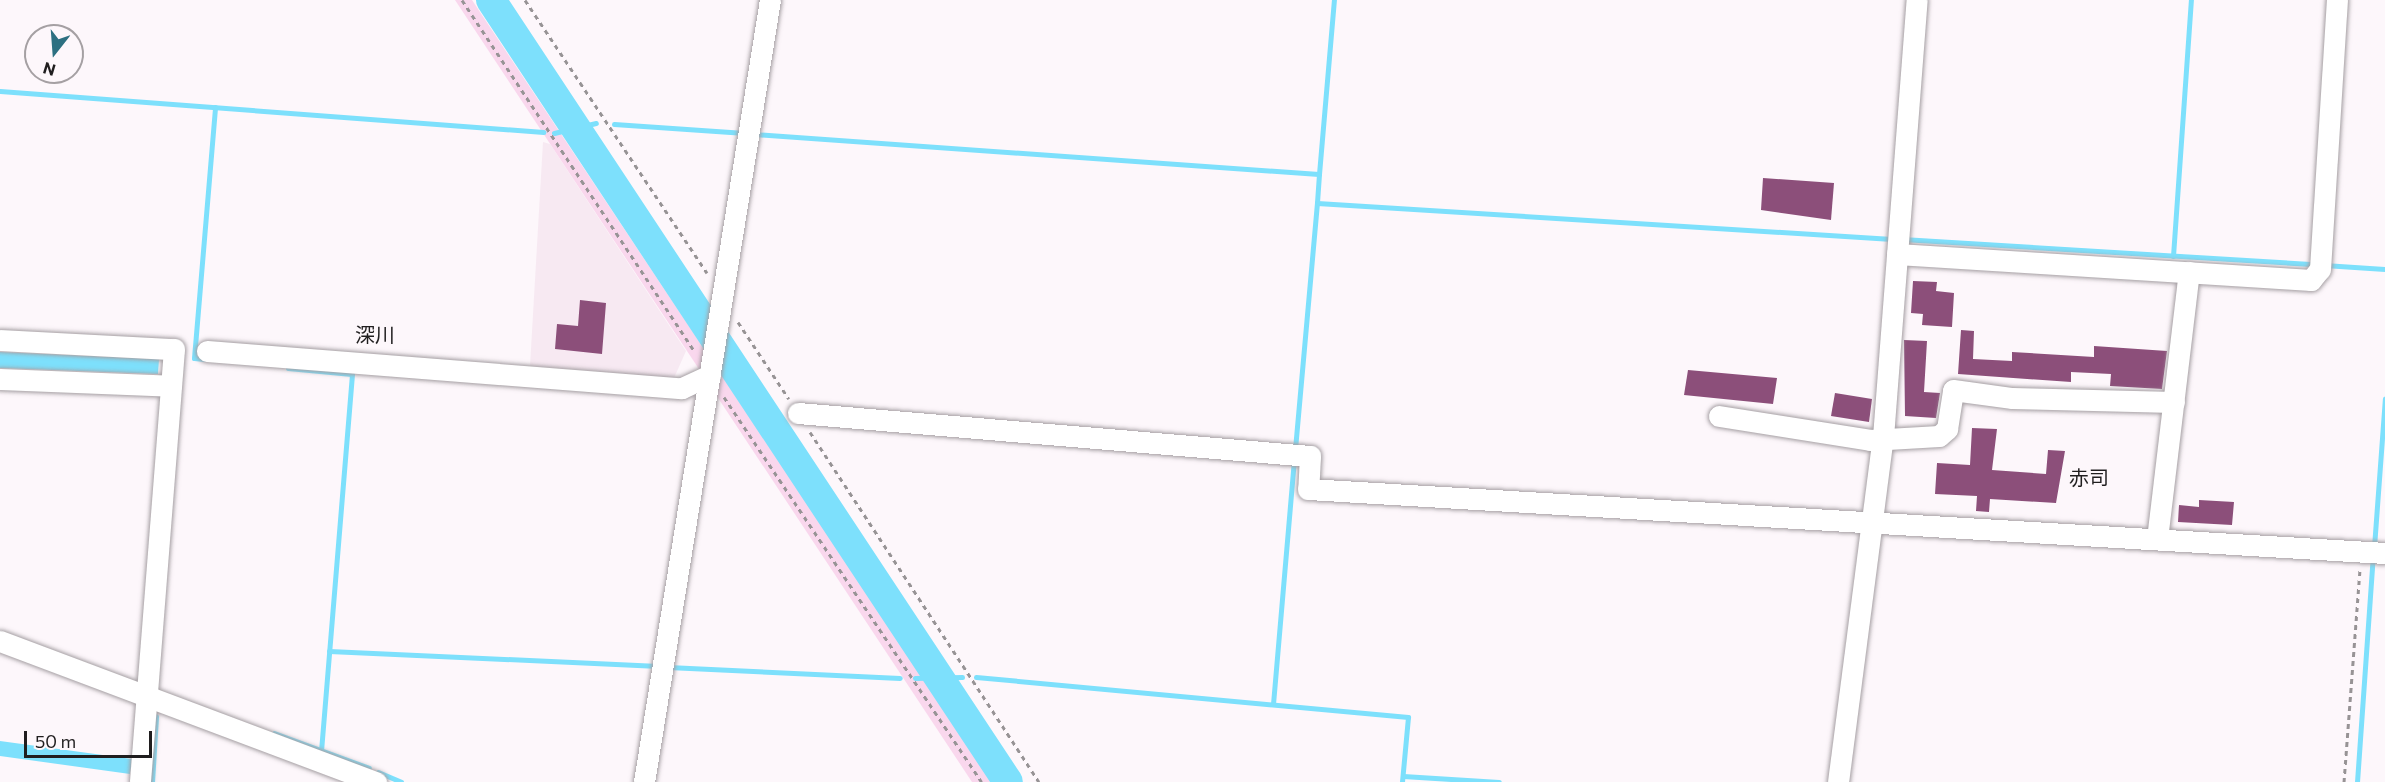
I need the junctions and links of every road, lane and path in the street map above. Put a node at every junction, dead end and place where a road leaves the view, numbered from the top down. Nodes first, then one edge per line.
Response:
1 (525, 0) edge
2 (770, 0) edge
3 (1917, 0) edge
4 (2337, 0) edge
5 (1898, 244) junction
6 (2189, 273) junction
7 (725, 301) junction
8 (0, 340) edge
9 (207, 351) dead end
10 (710, 375) junction
11 (0, 379) edge
12 (171, 386) junction
13 (2174, 402) junction
14 (798, 413) junction
15 (1719, 416) dead end
16 (1883, 437) junction
17 (1872, 522) junction
18 (2157, 539) junction
19 (2375, 552) edge
20 (0, 641) edge
21 (148, 701) junction
22 (140, 782) edge
23 (375, 782) edge
24 (644, 782) edge
25 (1039, 782) edge
26 (1838, 782) edge
27 (2344, 782) edge

1 - 7 path
2 - 7 street
3 - 5 street
4 - 6 street
5 - 6 street
5 - 16 street
6 - 13 street
7 - 10 street
7 - 14 path
8 - 12 street
9 - 10 street
10 - 24 street
11 - 12 street
12 - 21 street
13 - 16 street
13 - 18 street
14 - 17 street
14 - 25 path
15 - 16 street
16 - 17 street
17 - 18 street
17 - 26 street
18 - 19 street
19 - 27 path
20 - 21 street
21 - 22 street
21 - 23 street

